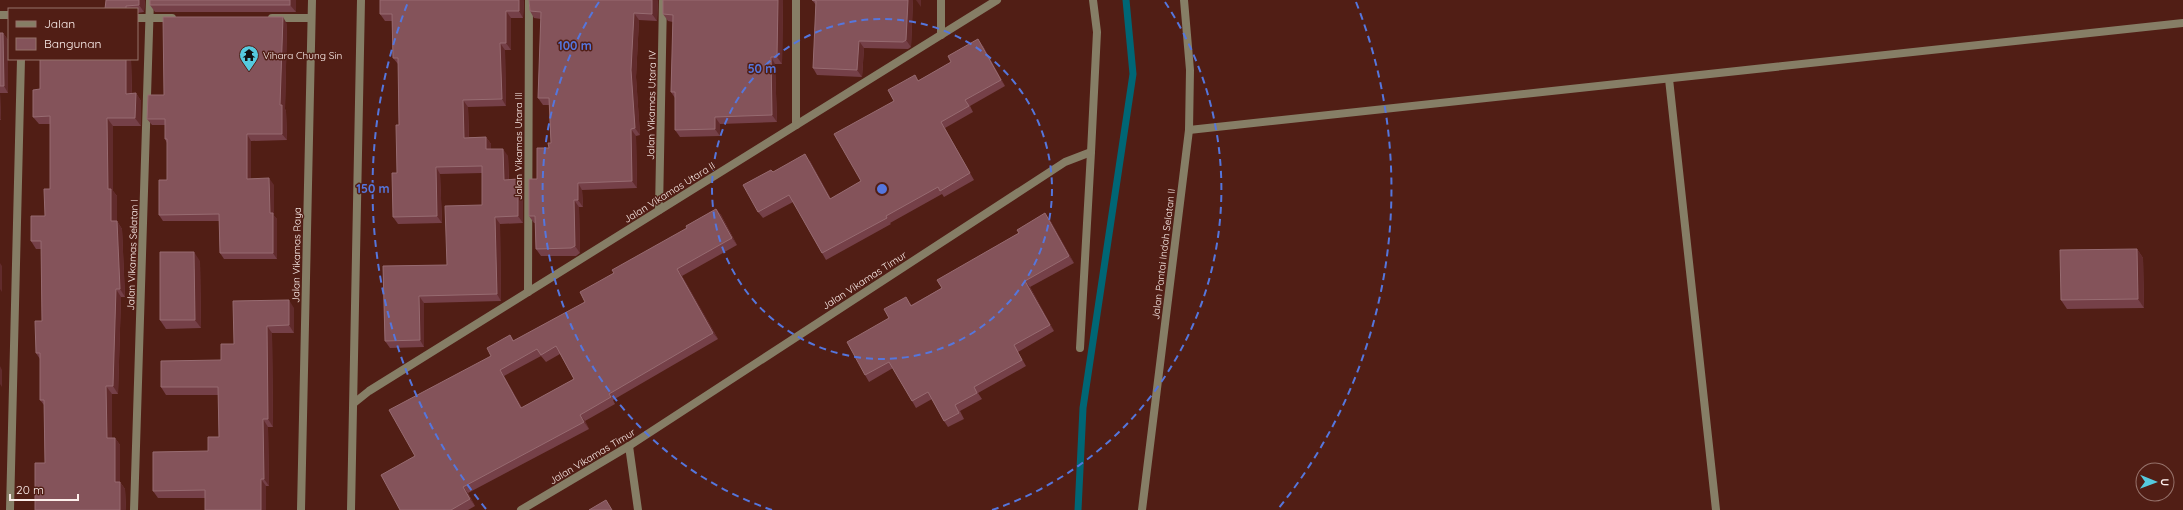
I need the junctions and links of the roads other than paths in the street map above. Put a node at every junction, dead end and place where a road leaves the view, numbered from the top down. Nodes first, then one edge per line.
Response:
1 (150, 0) edge
2 (312, 0) edge
3 (361, 0) edge
4 (529, 0) edge
5 (663, 0) edge
6 (796, 0) edge
7 (941, 0) edge
8 (997, 0) edge
9 (1093, 0) edge
10 (1184, 0) edge
11 (138, 18) edge
12 (150, 18) junction
13 (182, 18) edge
14 (260, 18) edge
15 (311, 18) junction
16 (2183, 23) edge
17 (941, 35) junction
18 (21, 60) edge
19 (1669, 79) junction
20 (796, 125) junction
21 (1189, 130) junction
22 (1091, 152) junction
23 (659, 210) junction
24 (528, 292) junction
25 (1080, 348) dead end
26 (354, 403) junction
27 (629, 446) junction
28 (10, 510) edge
29 (134, 510) edge
30 (300, 510) edge
31 (351, 510) edge
32 (521, 510) edge
33 (638, 510) edge
34 (1142, 510) edge
35 (1716, 510) edge

1 - 12 street, Jalan Vikamas Selatan I
2 - 15 street, Jalan Vikamas Raya
3 - 26 street
4 - 24 street, Jalan Vikamas Utara III
5 - 23 street, Jalan Vikamas Utara IV
6 - 20 street
7 - 17 street
8 - 17 street, Jalan Vikamas Utara II
9 - 22 street
10 - 21 street, Jalan Pantai Indah Selatan II
11 - 12 street
12 - 13 street
12 - 29 street, Jalan Vikamas Selatan I
14 - 15 street
15 - 30 street, Jalan Vikamas Raya
16 - 19 street
17 - 20 street, Jalan Vikamas Utara II
18 - 28 street
19 - 21 street
19 - 35 street
20 - 23 street, Jalan Vikamas Utara II
21 - 34 street, Jalan Pantai Indah Selatan II
22 - 25 street
22 - 27 street, Jalan Vikamas Timur
23 - 24 street, Jalan Vikamas Utara II
24 - 26 street, Jalan Vikamas Utara II
26 - 31 street
27 - 32 street, Jalan Vikamas Timur
27 - 33 street

